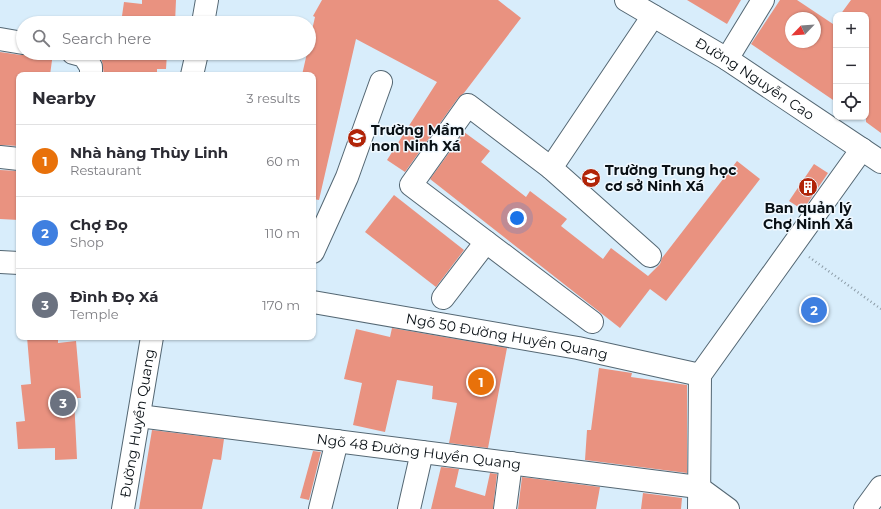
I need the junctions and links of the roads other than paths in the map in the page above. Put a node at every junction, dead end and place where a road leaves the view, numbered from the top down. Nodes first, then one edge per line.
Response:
1 (207, 0) edge
2 (626, 0) edge
3 (763, 0) edge
4 (204, 16) edge
5 (653, 16) junction
6 (0, 39) edge
7 (16, 42) edge
8 (727, 59) junction
9 (87, 60) edge
10 (195, 60) edge
11 (91, 72) edge
12 (193, 72) edge
13 (381, 82) dead end
14 (862, 149) junction
15 (0, 157) edge
16 (16, 159) edge
17 (881, 162) edge
18 (551, 168) junction
19 (486, 242) junction
20 (316, 246) edge
21 (650, 256) dead end
22 (0, 262) edge
23 (16, 263) edge
24 (443, 298) dead end
25 (316, 303) edge
26 (592, 322) dead end
27 (152, 340) edge
28 (700, 375) junction
29 (139, 416) junction
30 (337, 441) junction
31 (422, 452) junction
32 (511, 463) junction
33 (698, 486) junction
34 (881, 487) edge
35 (123, 509) edge
36 (320, 509) edge
37 (409, 509) edge
38 (505, 509) edge
39 (699, 509) edge
40 (728, 509) edge
41 (865, 509) edge

1 - 4 street
2 - 5 street, Đường Nguyễn Cao
3 - 8 street
5 - 8 street, Đường Nguyễn Cao
5 - 18 street
6 - 7 street
8 - 14 street, Đường Nguyễn Cao
9 - 11 street
10 - 12 street
13 - 20 street
14 - 17 street, Đường Nguyễn Cao
14 - 28 street
15 - 16 street
18 - 19 street
18 - 21 street
19 - 24 street
19 - 26 street
22 - 23 street
25 - 28 street, Ngõ 50 Đường Huyền Quang
27 - 29 street, Đường Huyền Quang
28 - 33 street
29 - 30 street, Ngõ 48 Đường Huyền Quang
29 - 35 street, Đường Huyền Quang
30 - 31 street, Ngõ 48 Đường Huyền Quang
30 - 36 street
31 - 32 street, Ngõ 48 Đường Huyền Quang
31 - 37 street
32 - 33 street, Ngõ 48 Đường Huyền Quang
32 - 38 street
33 - 39 street
33 - 40 street
34 - 41 street

